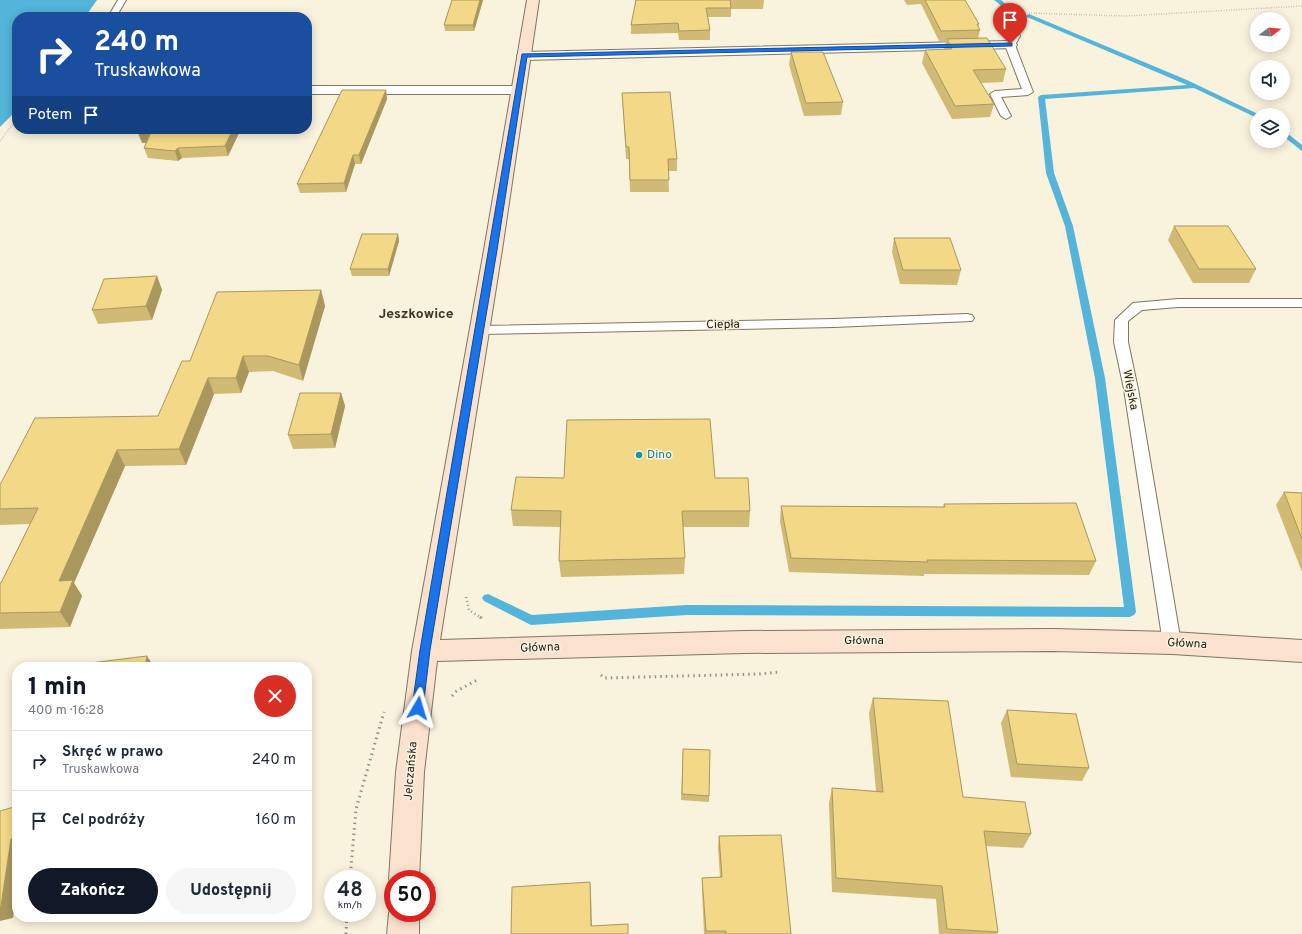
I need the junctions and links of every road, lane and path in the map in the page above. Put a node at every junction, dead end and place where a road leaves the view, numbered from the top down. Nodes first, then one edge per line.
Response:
1 (122, 0) edge
2 (533, 0) edge
3 (1302, 6) edge
4 (115, 12) edge
5 (1006, 13) joint
6 (1010, 44) junction
7 (524, 56) junction
8 (312, 90) edge
9 (518, 90) junction
10 (1006, 116) dead end
11 (12, 125) edge
12 (0, 141) edge
13 (1302, 303) edge
14 (967, 318) dead end
15 (479, 330) junction
16 (466, 594) dead end
17 (486, 622) dead end
18 (1172, 643) junction
19 (425, 650) junction
20 (1302, 652) edge
21 (783, 672) dead end
22 (599, 674) dead end
23 (486, 675) dead end
24 (451, 698) dead end
25 (405, 870) edge
26 (347, 922) edge
27 (404, 922) edge
28 (346, 934) edge
29 (403, 934) edge

1 - 4 lane
2 - 7 main road, Jelczańska
3 - 5 path
5 - 6 lane
6 - 7 street
6 - 10 lane
7 - 9 main road, Jelczańska
8 - 9 street
9 - 15 main road, Jelczańska
11 - 12 path
13 - 18 lane, Wiejska
14 - 15 lane, Ciepła
15 - 19 main road, Jelczańska
16 - 17 path
18 - 19 main road, Główna
18 - 20 main road, Główna
19 - 25 main road, Jelczańska
21 - 22 path
23 - 24 path
26 - 28 path
27 - 29 main road

